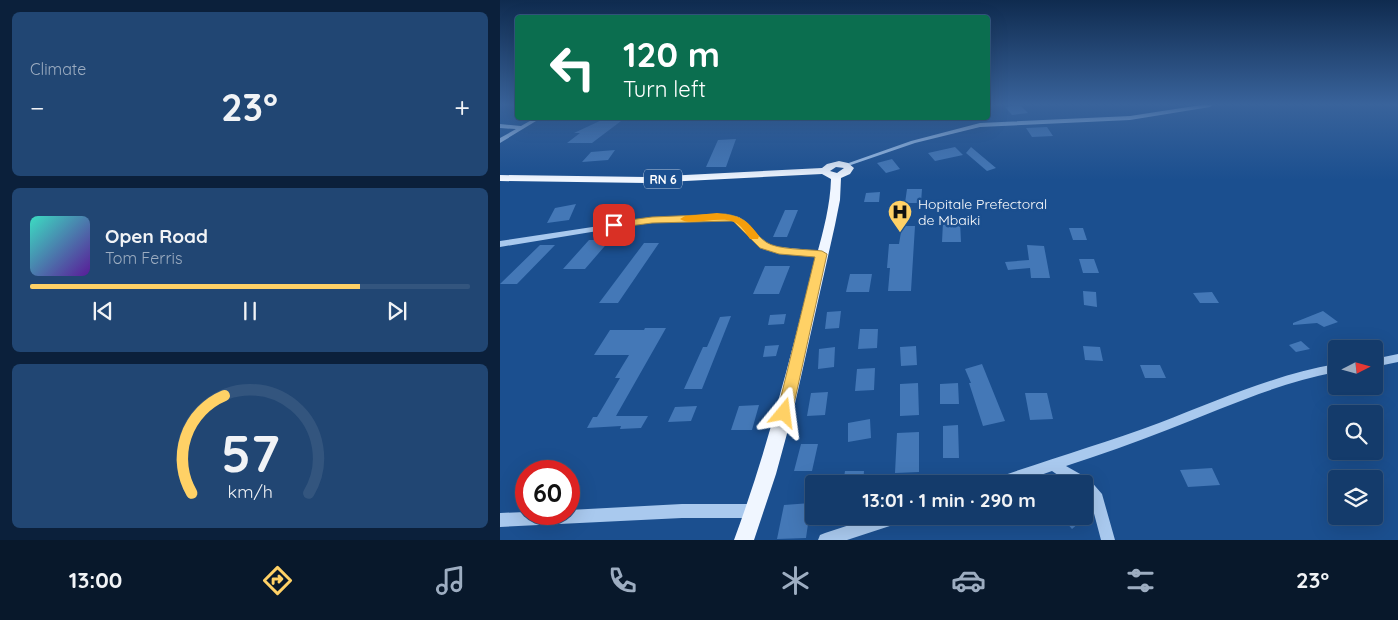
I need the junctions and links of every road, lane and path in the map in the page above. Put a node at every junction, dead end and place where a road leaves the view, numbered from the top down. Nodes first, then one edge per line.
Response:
1 (515, 130) edge
2 (960, 130) edge
3 (500, 141) edge
4 (836, 171) junction
5 (500, 178) edge
6 (500, 244) edge
7 (822, 254) junction
8 (1398, 358) edge
9 (1383, 361) edge
10 (1328, 370) edge
11 (1054, 465) junction
12 (1023, 475) edge
13 (1069, 475) edge
14 (1093, 495) edge
15 (755, 512) junction
16 (500, 520) edge
17 (871, 525) edge
18 (744, 540) edge
19 (825, 540) edge
20 (1108, 540) edge

1 - 3 street
2 - 4 street
4 - 5 main road, RN 6
4 - 7 main road
6 - 7 street
7 - 15 main road
8 - 9 street
10 - 11 street
11 - 12 street
11 - 13 street
14 - 20 street
15 - 16 street
15 - 18 main road
17 - 19 street

